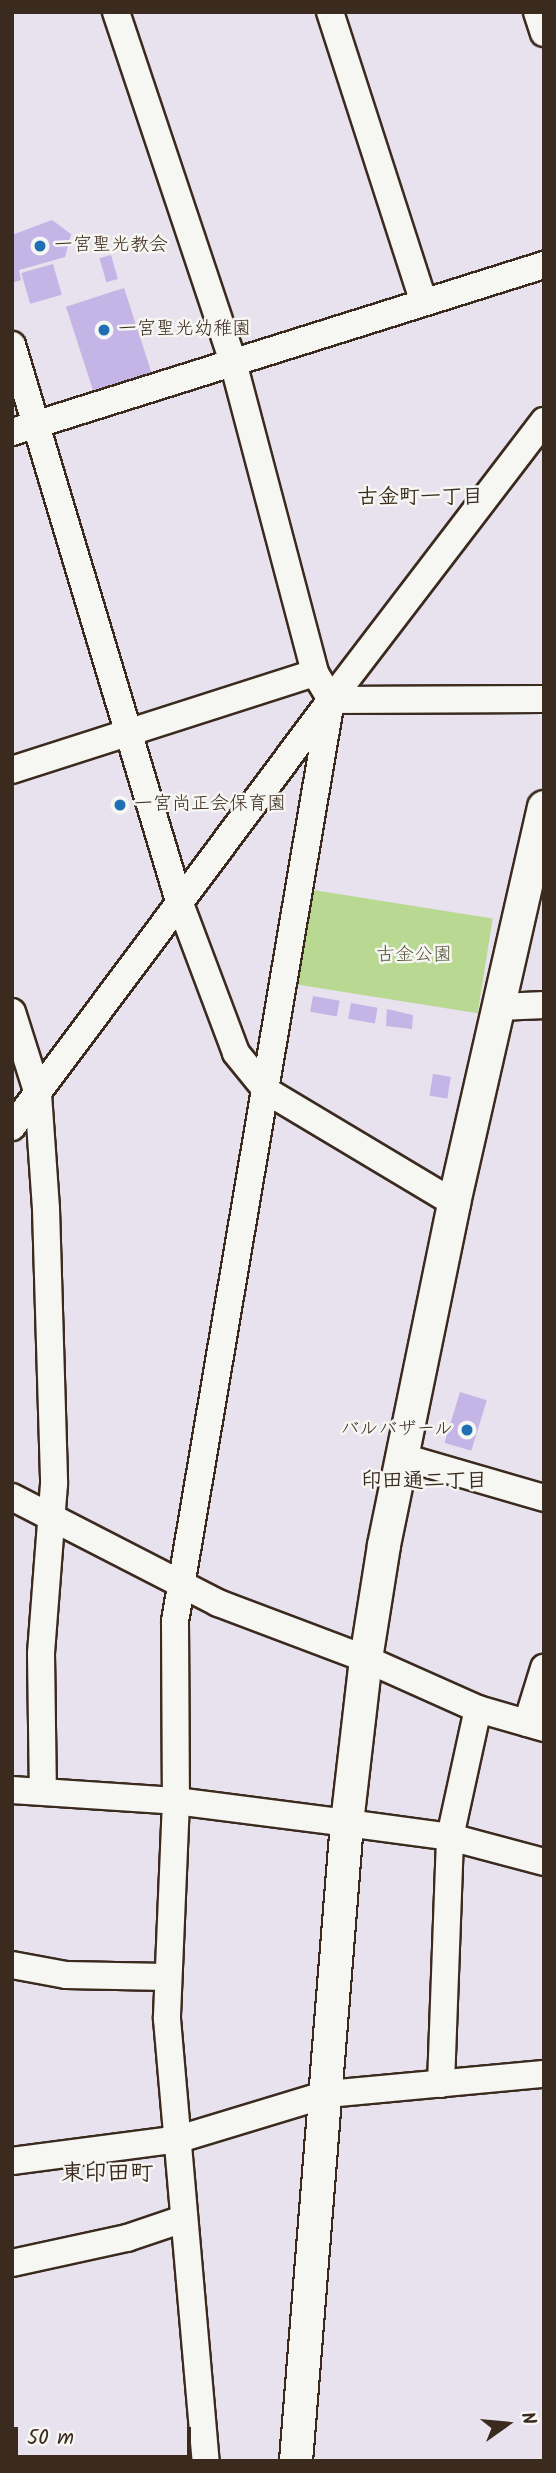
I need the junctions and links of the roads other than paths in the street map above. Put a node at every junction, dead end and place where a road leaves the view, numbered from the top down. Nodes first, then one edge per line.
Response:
1 (116, 12) edge
2 (330, 12) edge
3 (537, 12) edge
4 (544, 33) edge
5 (544, 265) edge
6 (423, 300) junction
7 (12, 345) edge
8 (233, 362) junction
9 (544, 421) edge
10 (38, 424) junction
11 (12, 432) edge
12 (315, 673) junction
13 (544, 699) edge
14 (331, 700) junction
15 (132, 732) junction
16 (12, 770) edge
17 (544, 807) edge
18 (180, 901) junction
19 (544, 1004) edge
20 (500, 1007) junction
21 (12, 1013) edge
22 (267, 1091) junction
23 (38, 1094) junction
24 (12, 1127) edge
25 (454, 1203) junction
26 (403, 1457) junction
27 (12, 1497) edge
28 (544, 1498) edge
29 (50, 1514) junction
30 (181, 1581) junction
31 (366, 1659) junction
32 (544, 1668) edge
33 (478, 1709) junction
34 (536, 1726) edge
35 (12, 1790) edge
36 (43, 1790) junction
37 (176, 1801) junction
38 (347, 1823) junction
39 (450, 1837) junction
40 (544, 1862) edge
41 (12, 1965) edge
42 (167, 1977) junction
43 (544, 2074) edge
44 (441, 2084) junction
45 (327, 2094) junction
46 (179, 2139) junction
47 (12, 2161) edge
48 (183, 2220) junction
49 (12, 2263) edge
50 (206, 2461) edge
51 (296, 2461) edge

1 - 8 street
2 - 6 street
3 - 4 street
5 - 6 street
6 - 8 street
7 - 10 street
8 - 10 street
8 - 12 street
9 - 14 street
10 - 11 street
10 - 15 street
12 - 14 street
12 - 15 street
13 - 14 street
14 - 18 street
14 - 22 street
15 - 16 street
15 - 18 street
17 - 20 street
18 - 22 street
18 - 23 street
19 - 20 street
20 - 25 street
21 - 23 street
22 - 25 street
22 - 30 street
23 - 24 street
23 - 29 street
25 - 26 street
26 - 28 street
26 - 31 street
27 - 29 street
29 - 30 street
29 - 36 street
30 - 31 street
30 - 37 street
31 - 33 street
31 - 38 street
32 - 34 street
33 - 34 street
33 - 39 street
35 - 36 street
36 - 37 street
37 - 38 street
37 - 42 street
38 - 39 street
38 - 45 street
39 - 40 street
39 - 44 street
41 - 42 street
42 - 46 street
43 - 44 street
44 - 45 street
45 - 46 street
45 - 51 street
46 - 47 street
46 - 48 street
48 - 49 street
48 - 50 street

